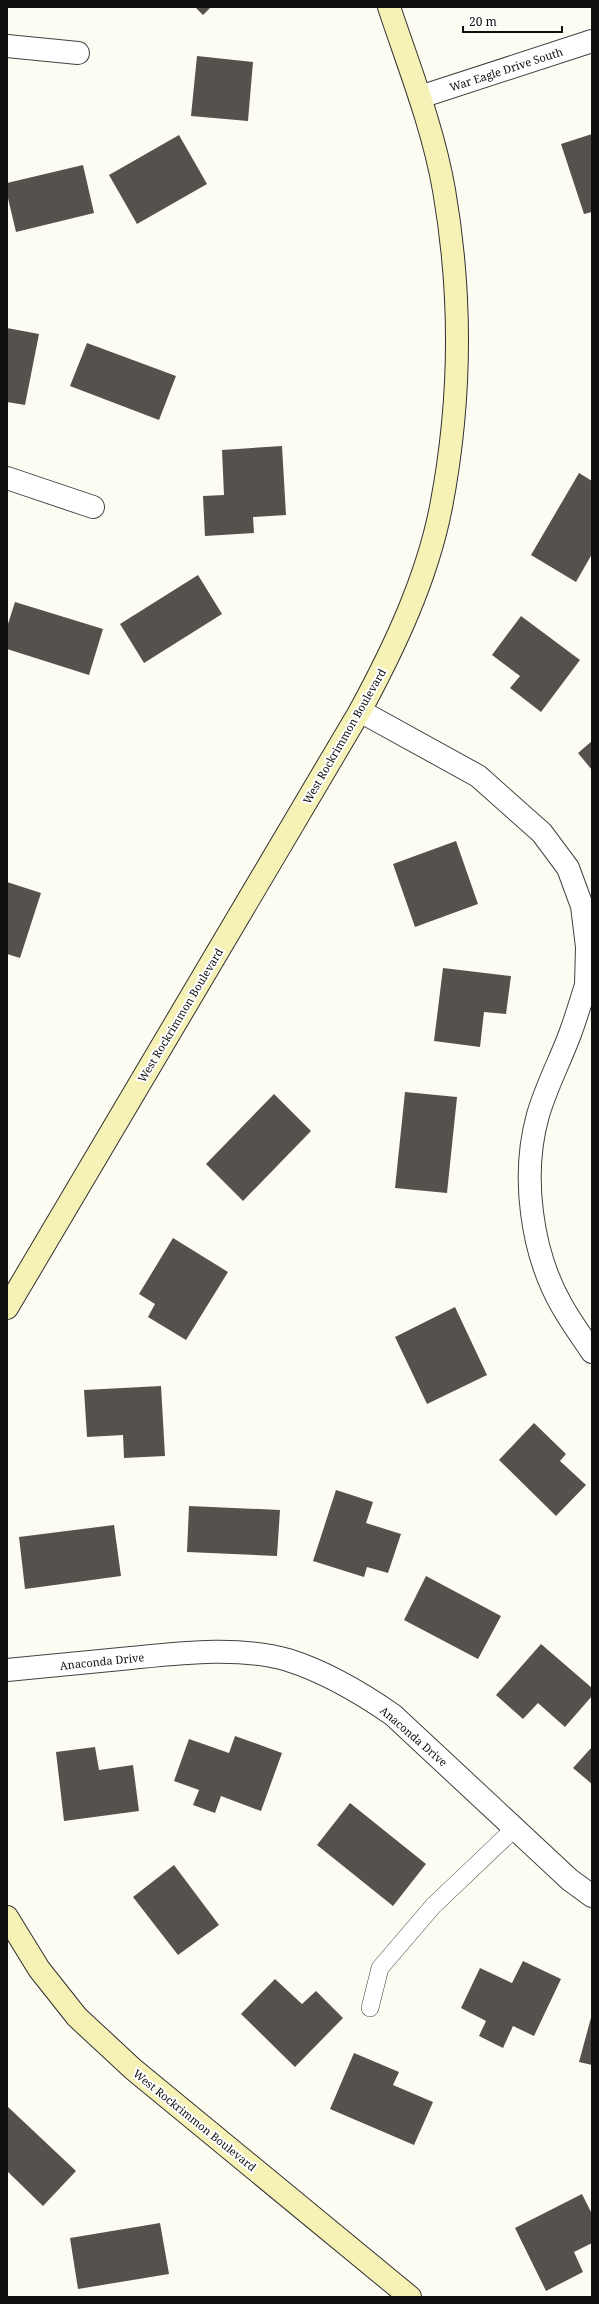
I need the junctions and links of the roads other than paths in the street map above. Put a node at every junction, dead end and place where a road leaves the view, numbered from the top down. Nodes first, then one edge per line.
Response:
1 (389, 7) edge
2 (592, 41) edge
3 (7, 46) edge
4 (78, 53) dead end
5 (420, 97) junction
6 (7, 478) edge
7 (93, 507) dead end
8 (360, 711) junction
9 (589, 985) edge
10 (7, 1308) edge
11 (592, 1352) edge
12 (7, 1670) edge
13 (515, 1828) junction
14 (592, 1896) edge
15 (7, 1917) edge
16 (370, 2008) dead end
17 (410, 2297) edge

1 - 5 main road, West Rockrimmon Boulevard
2 - 5 street, War Eagle Drive South
3 - 4 street
5 - 8 main road, West Rockrimmon Boulevard
6 - 7 street
8 - 9 street
8 - 10 main road, West Rockrimmon Boulevard
9 - 11 street
12 - 13 street, Anaconda Drive
13 - 14 street, Anaconda Drive
13 - 16 lane
15 - 17 main road, West Rockrimmon Boulevard

